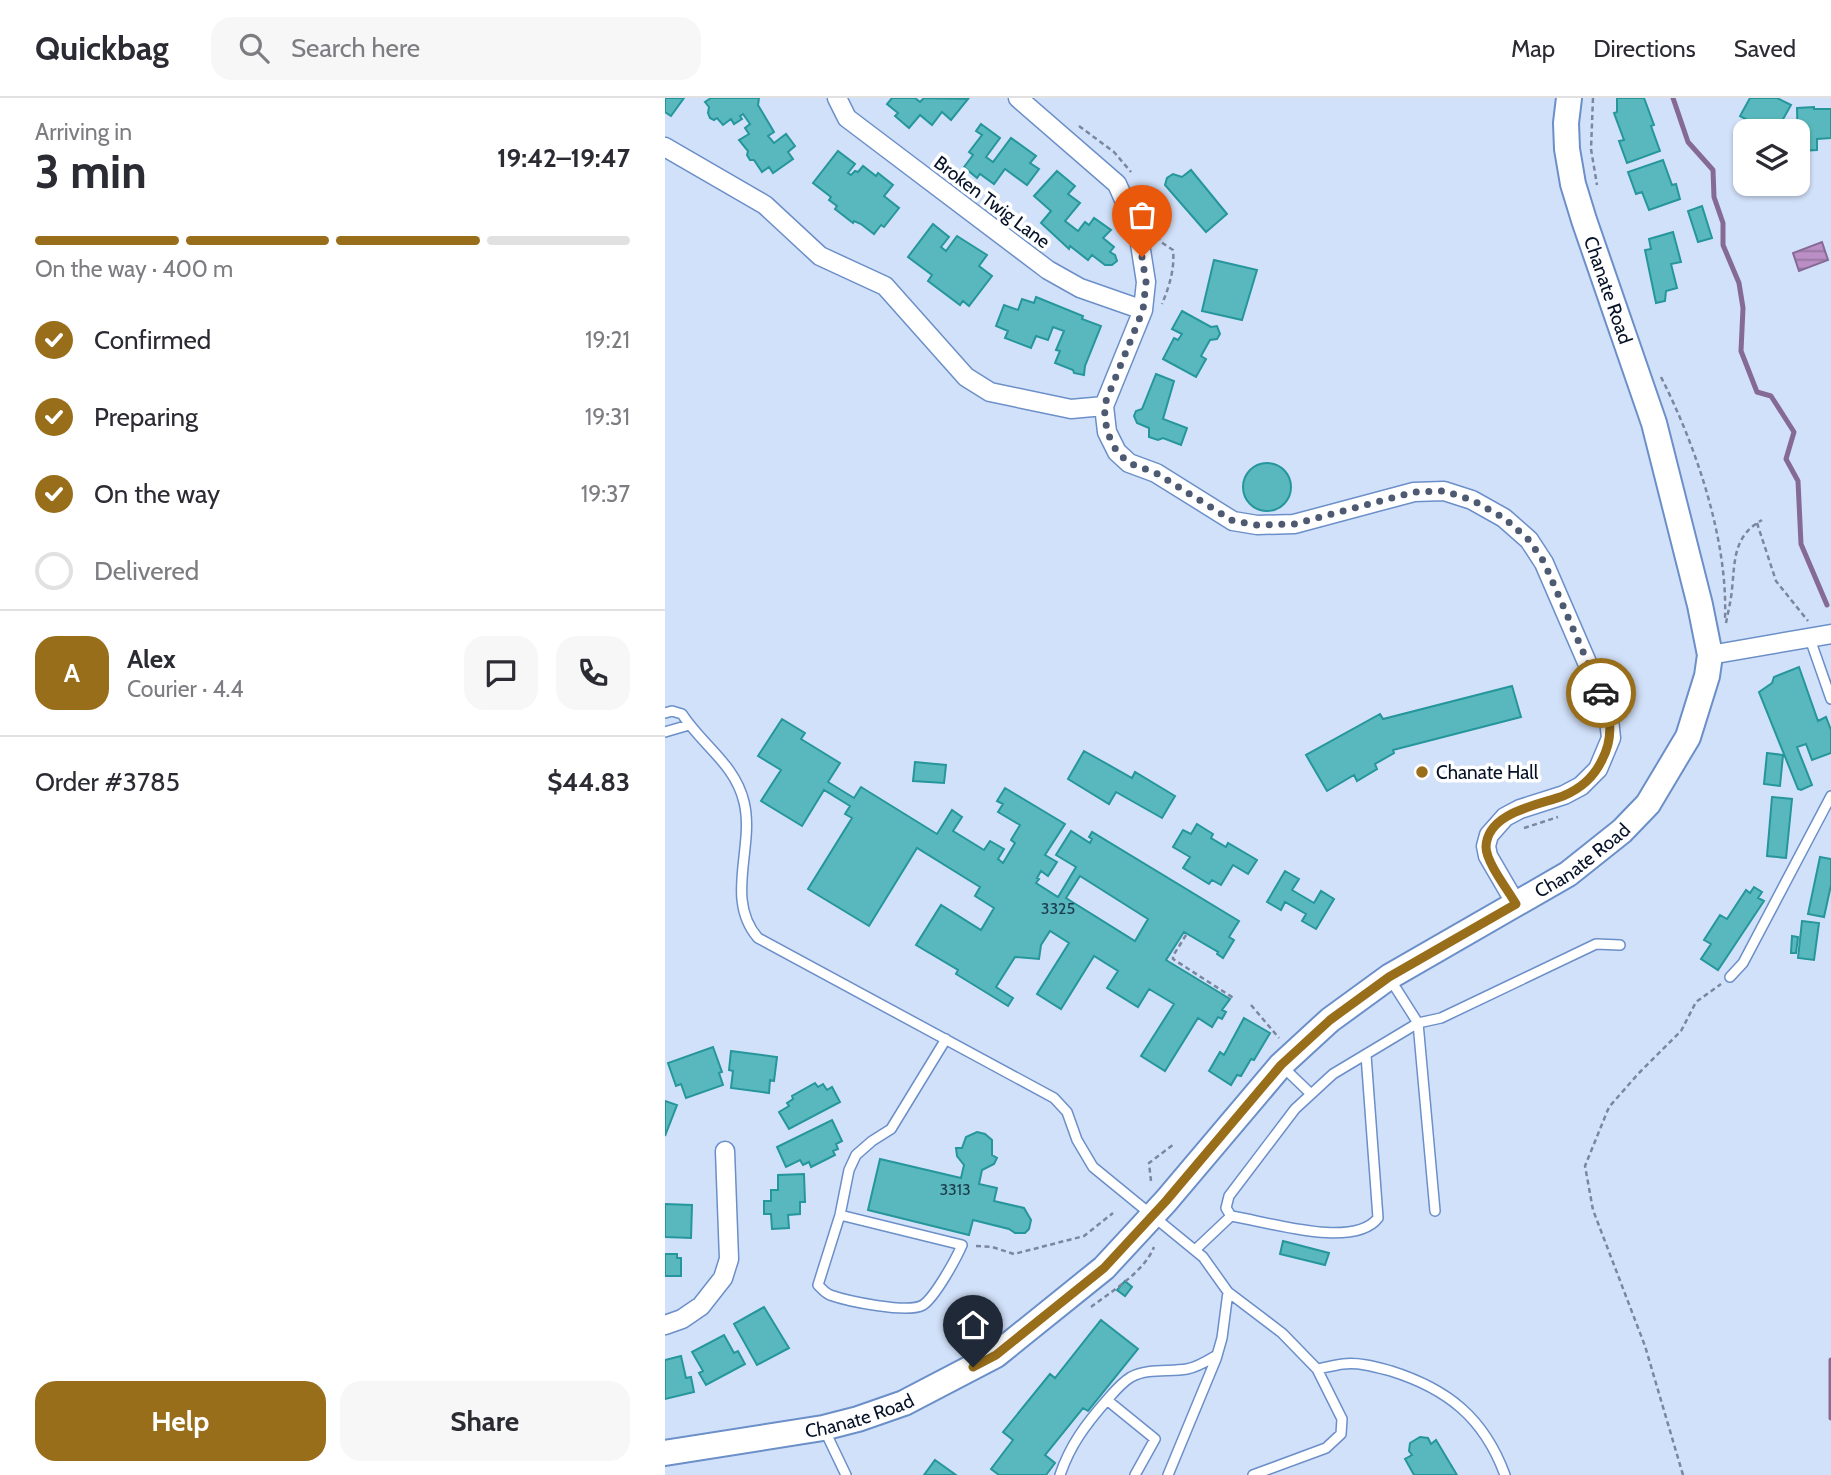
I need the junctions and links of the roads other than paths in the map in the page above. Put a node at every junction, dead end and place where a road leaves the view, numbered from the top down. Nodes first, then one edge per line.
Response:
1 (837, 98) edge
2 (1018, 98) edge
3 (1569, 98) edge
4 (665, 147) edge
5 (1143, 310) junction
6 (1104, 406) junction
7 (1811, 633) junction
8 (1831, 634) edge
9 (1710, 655) junction
10 (1831, 699) edge
11 (665, 713) edge
12 (689, 725) junction
13 (665, 732) edge
14 (1831, 796) edge
15 (1516, 904) junction
16 (1620, 945) dead end
17 (1389, 977) junction
18 (1730, 977) road end
19 (1418, 1023) junction
20 (946, 1039) junction
21 (1366, 1055) junction
22 (1281, 1065) junction
23 (1311, 1094) junction
24 (725, 1151) dead end
25 (1435, 1211) dead end
26 (840, 1215) junction
27 (1151, 1216) junction
28 (1231, 1216) junction
29 (1195, 1250) junction
30 (1228, 1293) junction
31 (665, 1325) edge
32 (1217, 1355) junction
33 (1317, 1369) junction
34 (1107, 1400) junction
35 (823, 1428) junction
36 (665, 1453) edge
37 (846, 1475) edge
38 (1060, 1475) edge
39 (1135, 1475) edge
40 (1168, 1475) edge
41 (1253, 1475) edge
42 (1505, 1475) edge

1 - 5 street, Broken Twig Lane
2 - 5 street
3 - 9 street, Chanate Road
4 - 6 street
5 - 6 street
6 - 15 street
7 - 8 street
7 - 9 street
7 - 10 lane
9 - 15 street, Chanate Road
11 - 12 lane
12 - 13 lane
12 - 20 lane
14 - 18 lane
15 - 17 street, Chanate Road
16 - 19 lane
17 - 19 lane
17 - 22 street, Chanate Road
19 - 21 lane
19 - 25 lane
20 - 26 lane
20 - 27 lane
21 - 23 lane
21 - 28 lane
22 - 23 lane
22 - 27 street, Chanate Road
23 - 28 lane
24 - 31 street
26 - 26 lane
27 - 29 lane
27 - 35 street, Chanate Road
28 - 29 lane
29 - 30 lane
30 - 32 lane
30 - 33 lane
32 - 34 lane
32 - 40 lane
33 - 41 lane
33 - 42 lane
34 - 38 lane
34 - 39 lane
35 - 36 street, Chanate Road
35 - 37 lane

